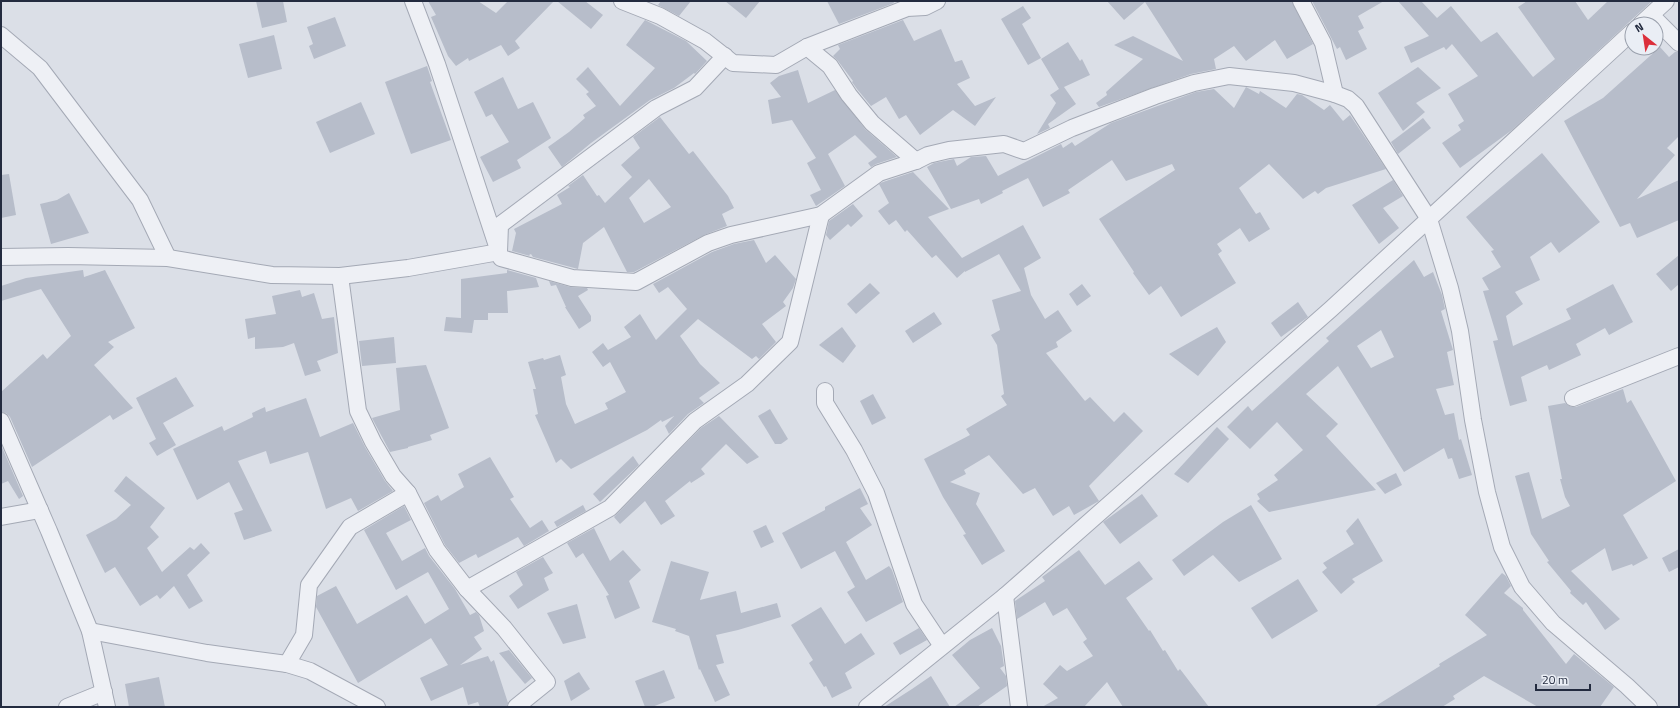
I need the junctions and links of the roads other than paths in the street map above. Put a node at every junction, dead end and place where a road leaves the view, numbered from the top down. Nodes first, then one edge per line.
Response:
1 (413, 1) edge
2 (622, 1) edge
3 (937, 1) edge
4 (1301, 1) edge
5 (1666, 1) edge
6 (906, 5) edge
7 (1649, 16) edge
8 (1664, 32) edge
9 (1, 35) edge
10 (1624, 39) edge
11 (1679, 43) edge
12 (807, 48) junction
13 (726, 56) junction
14 (1335, 94) junction
15 (916, 161) junction
16 (821, 215) junction
17 (1429, 219) junction
18 (499, 252) junction
19 (1, 257) edge
20 (168, 258) junction
21 (340, 276) junction
22 (1679, 356) edge
23 (825, 391) dead end
24 (1573, 398) dead end
25 (1, 421) edge
26 (408, 493) junction
27 (40, 510) junction
28 (1, 517) edge
29 (467, 590) junction
30 (1005, 596) junction
31 (90, 631) junction
32 (942, 646) junction
33 (287, 664) junction
34 (106, 699) edge
35 (67, 707) edge
36 (377, 707) edge
37 (516, 707) edge
38 (867, 707) edge
39 (1019, 707) edge
40 (1649, 707) edge

1 - 18 street
2 - 13 street
3 - 6 street
4 - 14 street
5 - 7 street
6 - 12 street
8 - 11 street
9 - 20 street
10 - 17 street
12 - 13 street
12 - 15 street
13 - 18 street
14 - 15 street
14 - 17 street
15 - 16 street
16 - 18 street
16 - 29 street
17 - 30 street
17 - 40 street
18 - 21 street
19 - 20 street
20 - 21 street
21 - 26 street
22 - 24 street
23 - 32 street
25 - 27 street
26 - 29 street
26 - 33 street
27 - 28 street
27 - 31 street
29 - 37 street
30 - 32 street
30 - 39 street
31 - 33 street
31 - 34 street
32 - 38 street
33 - 36 street
34 - 35 street

